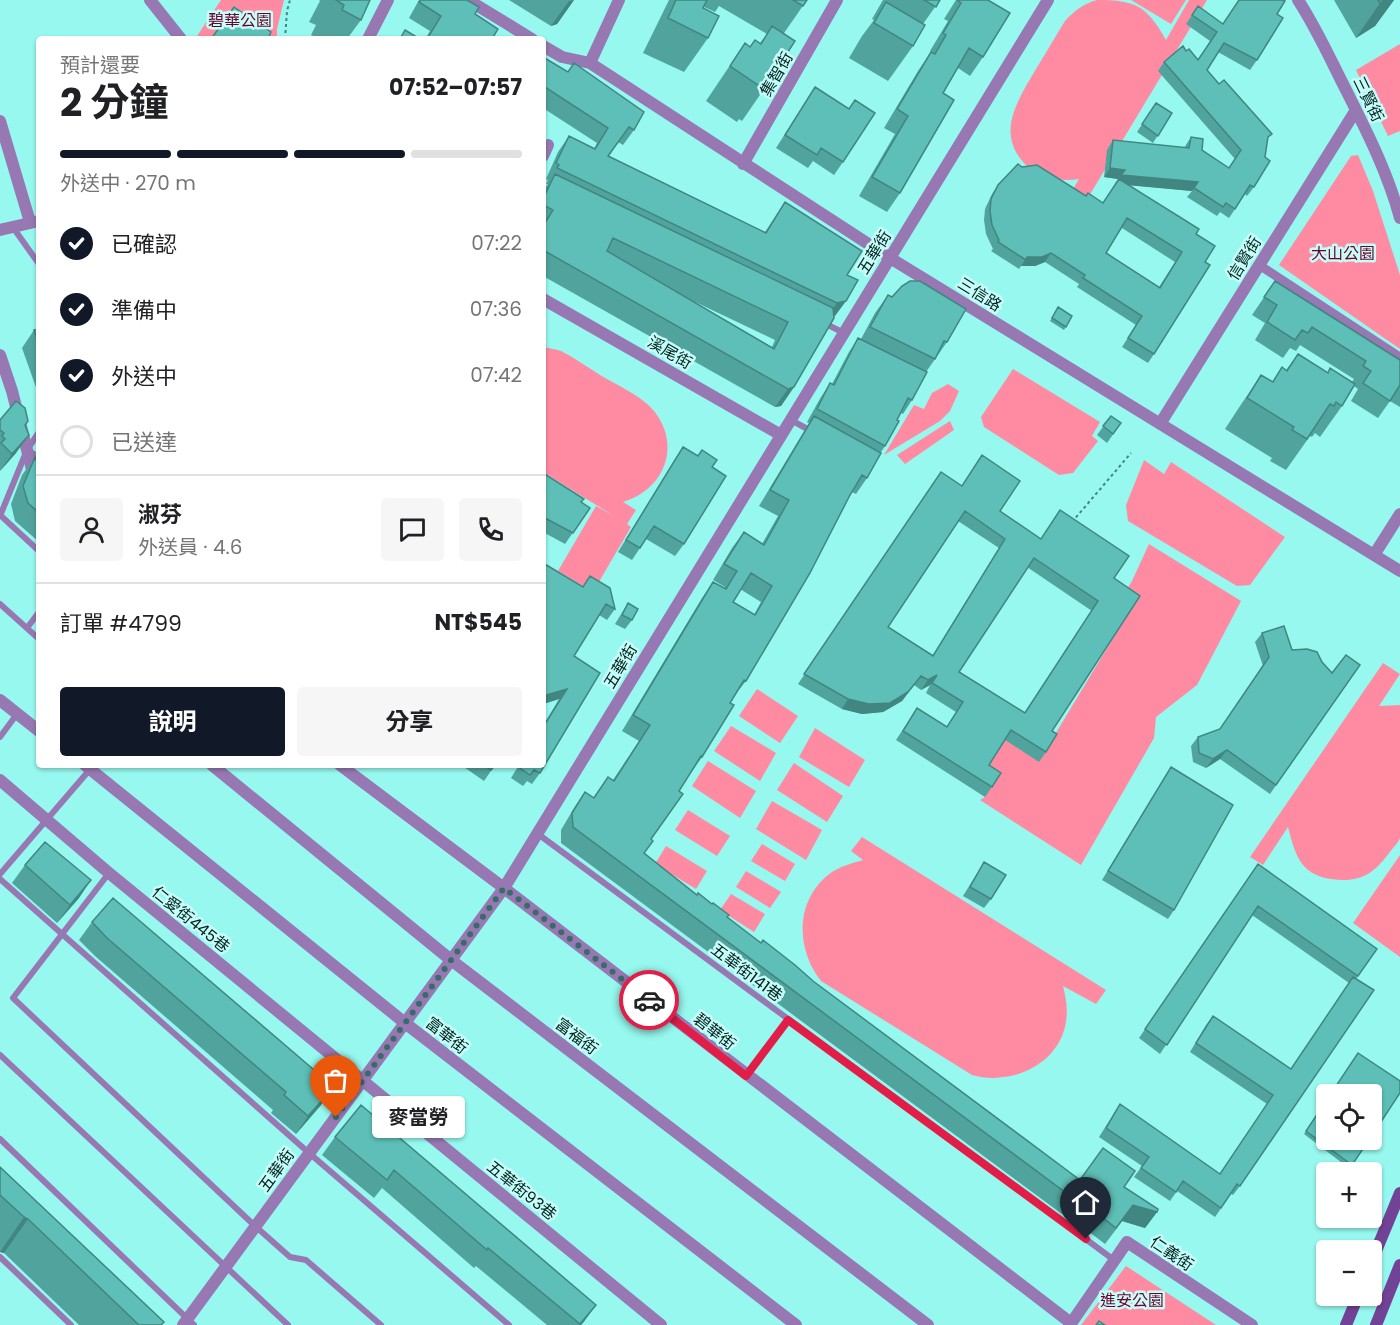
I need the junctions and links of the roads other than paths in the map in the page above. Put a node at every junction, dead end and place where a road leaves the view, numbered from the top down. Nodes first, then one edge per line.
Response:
1 (150, 0) edge
2 (388, 0) edge
3 (468, 0) edge
4 (618, 0) edge
5 (837, 0) edge
6 (1048, 0) edge
7 (1298, 0) edge
8 (179, 36) edge
9 (370, 36) edge
10 (527, 36) edge
11 (546, 48) edge
12 (590, 63) junction
13 (1356, 110) junction
14 (0, 121) edge
15 (743, 164) junction
16 (1400, 218) edge
17 (35, 221) edge
18 (6, 228) edge
19 (890, 258) junction
20 (36, 261) edge
21 (1259, 265) junction
22 (546, 301) edge
23 (811, 318) edge
24 (842, 339) junction
25 (0, 354) edge
26 (1400, 357) edge
27 (0, 381) edge
28 (12, 391) junction
29 (790, 419) junction
30 (1160, 424) junction
31 (781, 435) junction
32 (36, 436) edge
33 (822, 437) edge
34 (27, 450) junction
35 (36, 456) edge
36 (36, 484) edge
37 (1400, 514) edge
38 (0, 516) edge
39 (36, 548) edge
40 (1374, 555) junction
41 (1400, 572) edge
42 (0, 604) edge
43 (36, 616) edge
44 (27, 628) junction
45 (36, 636) edge
46 (0, 700) edge
47 (17, 714) junction
48 (36, 729) edge
49 (0, 737) edge
50 (91, 768) edge
51 (93, 768) edge
52 (216, 768) edge
53 (343, 768) edge
54 (0, 780) edge
55 (46, 820) junction
56 (538, 834) junction
57 (109, 873) junction
58 (0, 874) edge
59 (0, 879) edge
60 (504, 888) junction
61 (63, 935) junction
62 (451, 960) junction
63 (788, 1020) junction
64 (405, 1023) junction
65 (0, 1055) edge
66 (746, 1076) junction
67 (362, 1081) junction
68 (0, 1139) edge
69 (309, 1153) junction
70 (1400, 1193) edge
71 (255, 1226) junction
72 (1381, 1240) edge
73 (0, 1257) edge
74 (1114, 1260) junction
75 (1400, 1265) edge
76 (226, 1266) junction
77 (1354, 1306) edge
78 (188, 1323) edge
79 (1070, 1324) edge
80 (1249, 1324) edge
81 (70, 1325) edge
82 (288, 1325) edge
83 (381, 1325) edge
84 (508, 1325) edge
85 (661, 1325) edge
86 (796, 1325) edge
87 (928, 1325) edge
88 (1346, 1325) edge
89 (1376, 1325) edge

1 - 8 street
2 - 9 street
3 - 10 street
4 - 12 street
5 - 15 street, 集智街
6 - 19 street, 五華街
7 - 13 street, 三賢街
11 - 12 street, 三信路
12 - 15 street, 三信路
13 - 16 street, 三賢街
13 - 21 street, 信賢街
14 - 17 street
15 - 19 street, 三信路
17 - 18 street
18 - 20 lane
19 - 24 street, 五華街
19 - 30 street, 三信路
21 - 26 street
21 - 30 street, 信賢街
22 - 31 street, 溪尾街
23 - 24 lane
24 - 29 street, 五華街
25 - 28 street
27 - 28 lane
28 - 34 street
29 - 31 street, 五華街
29 - 33 lane
30 - 40 street, 三信路
31 - 56 street, 五華街
32 - 34 lane
34 - 35 lane
34 - 36 street
34 - 38 lane
37 - 40 street
38 - 39 lane
40 - 41 street, 三信路
42 - 44 lane
43 - 44 lane
44 - 45 lane
46 - 47 street
47 - 48 street
47 - 49 lane
50 - 55 lane
51 - 64 street, 富華街
52 - 62 street, 富福街
53 - 60 street, 碧華街
54 - 55 street, 仁愛街445巷
55 - 57 street, 仁愛街445巷
55 - 58 lane
56 - 60 street, 五華街
56 - 63 lane, 五華街141巷
57 - 61 lane
57 - 67 street, 仁愛街445巷
59 - 61 lane
60 - 62 street, 五華街
60 - 66 street, 碧華街
61 - 69 lane
61 - 71 lane
62 - 64 street, 五華街
62 - 87 street, 富福街
63 - 66 lane
63 - 74 lane, 五華街141巷
64 - 67 street, 五華街
64 - 86 street, 富華街
65 - 76 lane
66 - 79 street, 碧華街
67 - 69 street, 五華街
67 - 85 street, 五華街93巷
68 - 78 lane
69 - 71 street, 五華街
69 - 84 lane
70 - 72 main road
71 - 76 street, 五華街
71 - 83 lane
73 - 81 lane
74 - 79 street, 仁義街
74 - 80 street, 仁義街
75 - 89 main road
76 - 78 street, 五華街
76 - 82 lane
77 - 88 main road

